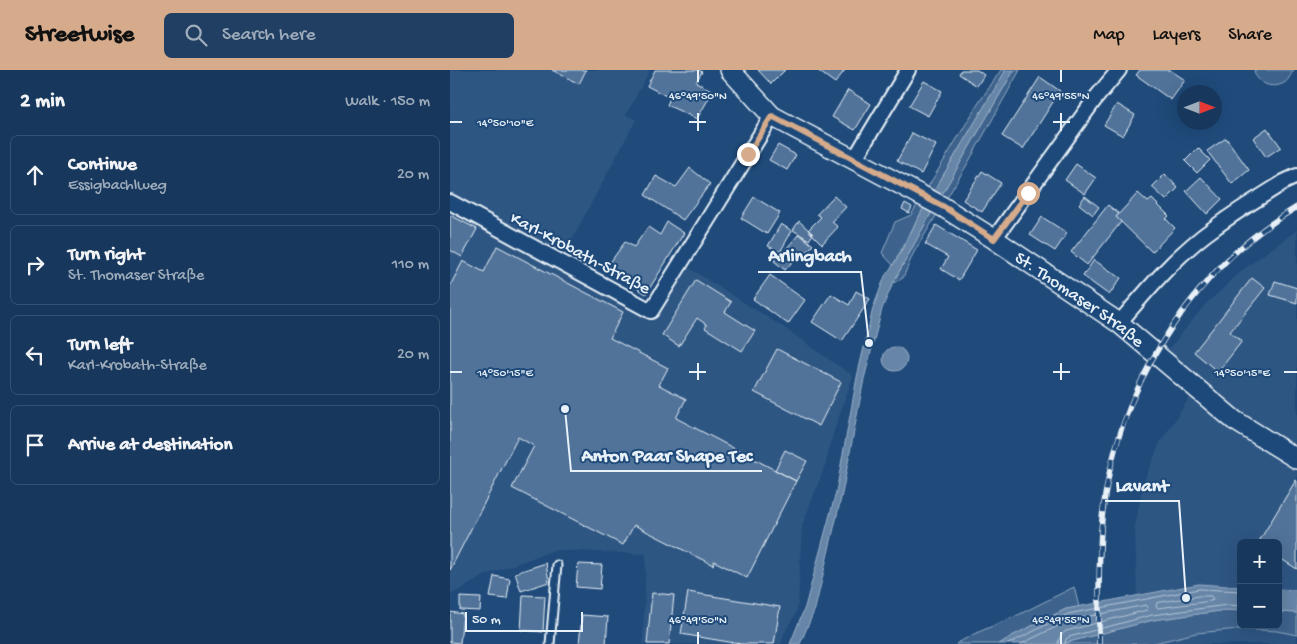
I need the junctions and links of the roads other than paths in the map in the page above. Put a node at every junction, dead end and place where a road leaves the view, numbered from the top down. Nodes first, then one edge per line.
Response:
1 (730, 70) edge
2 (908, 70) edge
3 (1119, 70) edge
4 (772, 116) junction
5 (854, 160) junction
6 (1297, 176) edge
7 (450, 202) edge
8 (994, 239) junction
9 (1119, 323) junction
10 (1297, 459) edge
11 (558, 565) dead end
12 (550, 644) edge

1 - 4 main road, St. Thomaser Straße
2 - 5 street
3 - 8 street
4 - 5 main road, St. Thomaser Straße
4 - 7 street, Karl-Krobath-Straße
5 - 8 main road, St. Thomaser Straße
6 - 9 street
8 - 9 main road, St. Thomaser Straße
9 - 10 main road, St. Thomaser Straße
11 - 12 lane

